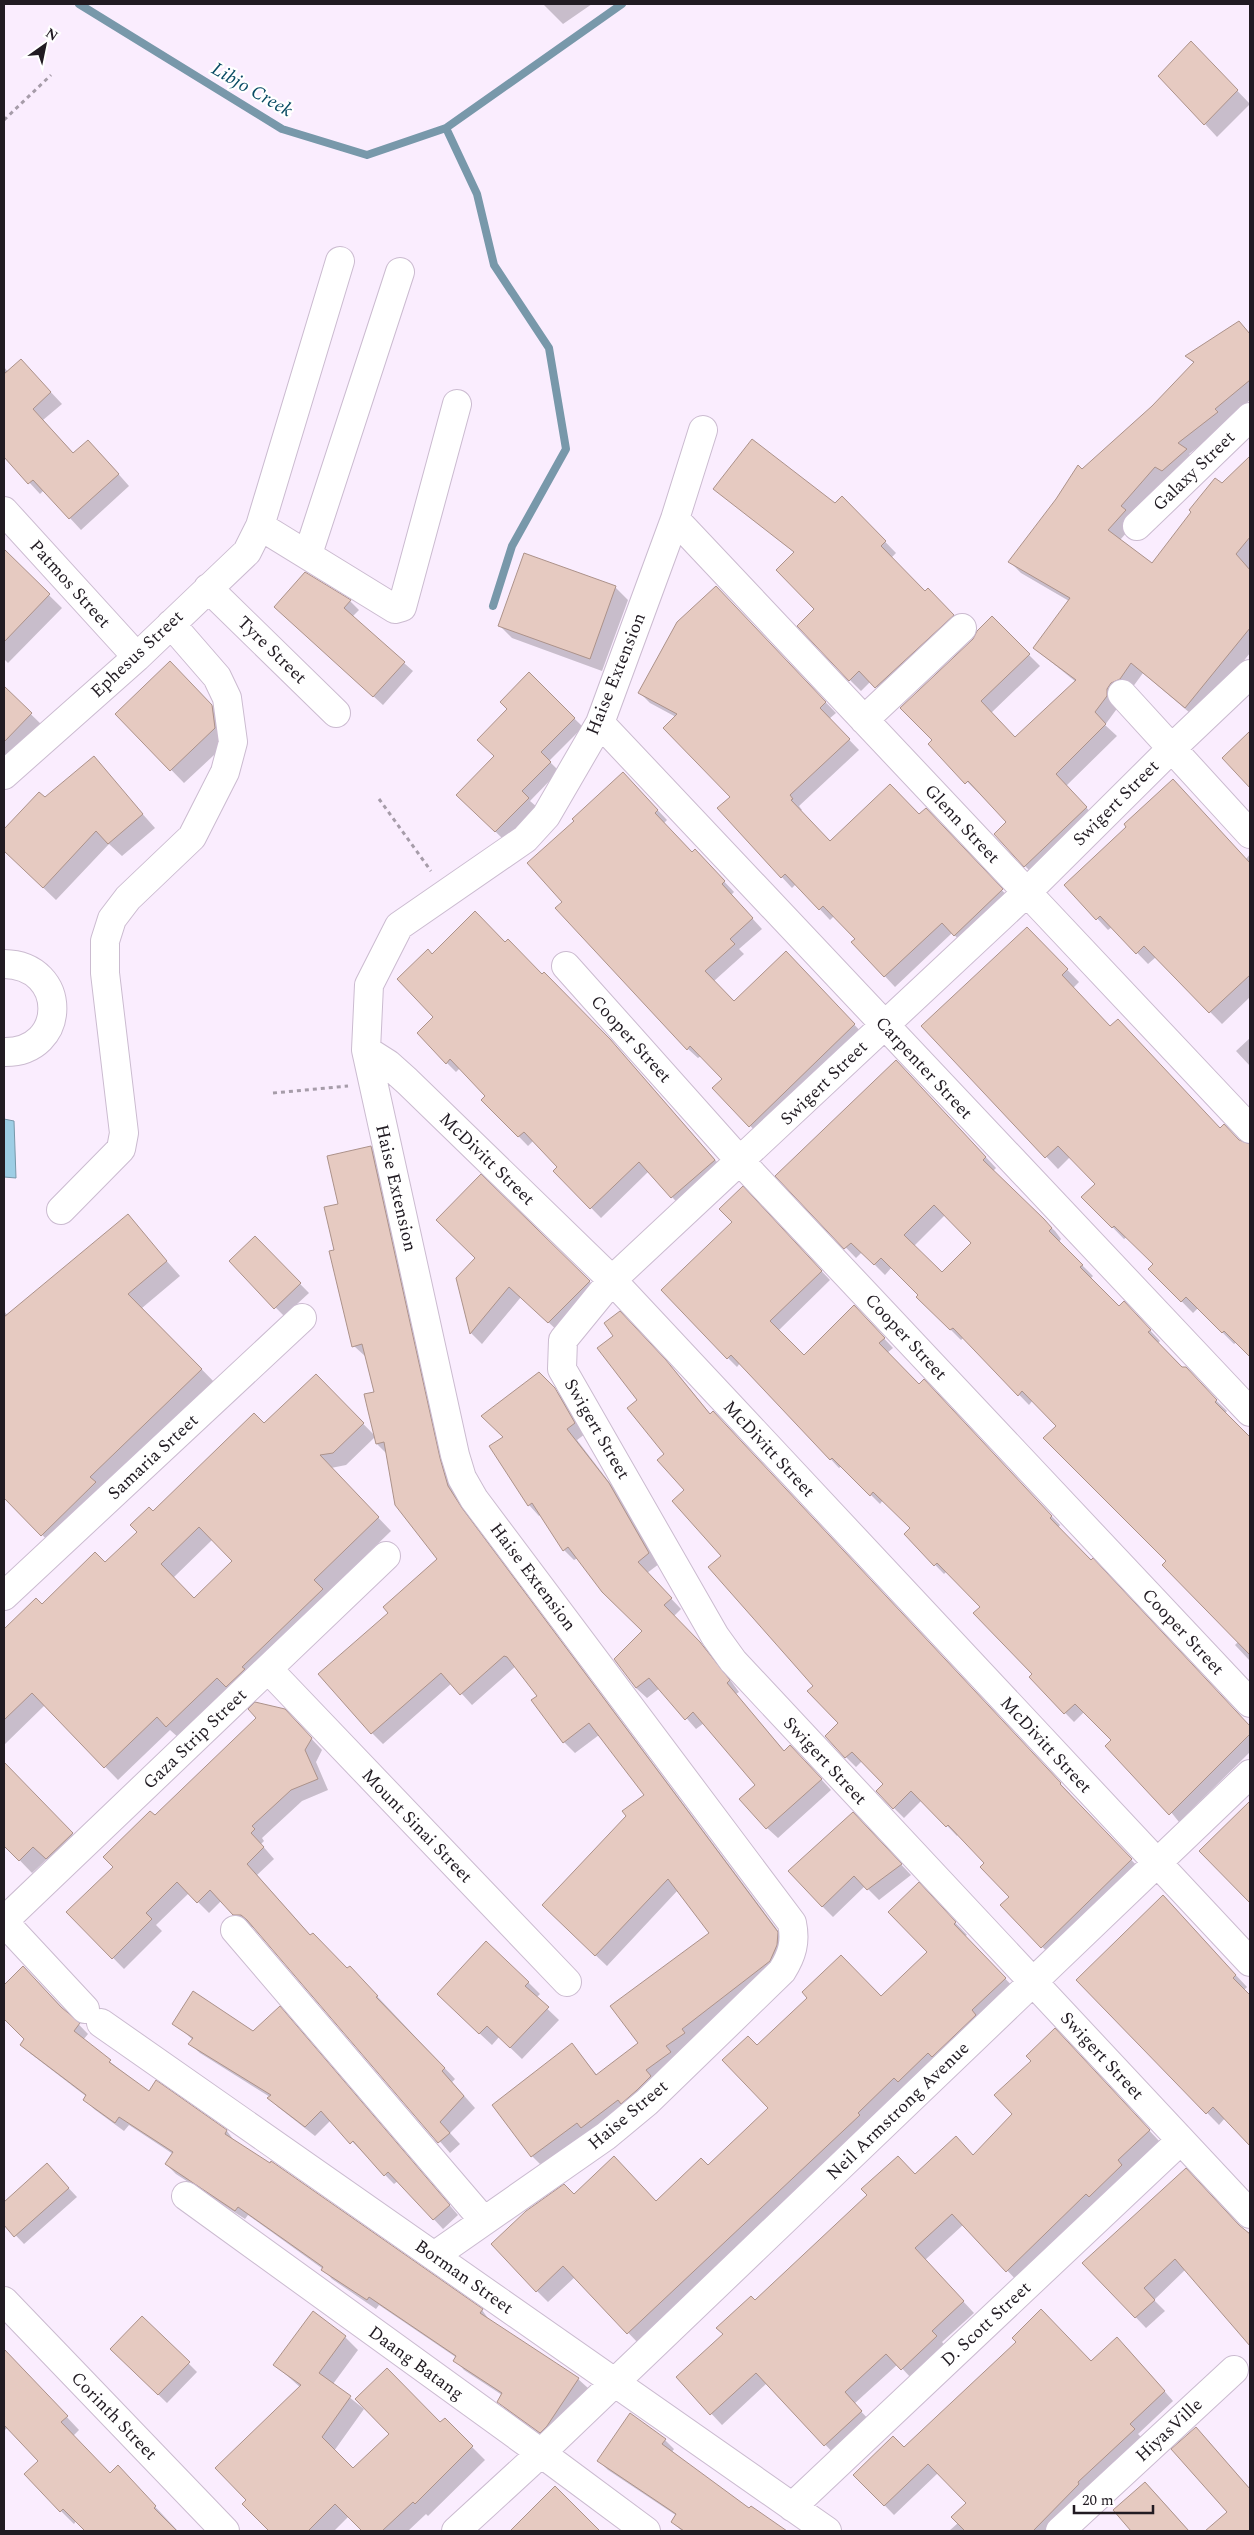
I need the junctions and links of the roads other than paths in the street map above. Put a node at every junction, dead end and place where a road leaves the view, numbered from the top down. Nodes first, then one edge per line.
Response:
1 (340, 261) dead end
2 (400, 272) dead end
3 (457, 404) dead end
4 (1250, 416) edge
5 (703, 430) dead end
6 (4, 511) edge
7 (675, 518) junction
8 (260, 526) junction
9 (1137, 526) dead end
10 (308, 554) junction
11 (208, 588) junction
12 (171, 624) junction
13 (962, 628) dead end
14 (137, 657) junction
15 (1250, 674) edge
16 (1122, 694) dead end
17 (336, 713) dead end
18 (864, 720) junction
19 (600, 723) junction
20 (1172, 748) junction
21 (4, 775) edge
22 (1250, 834) edge
23 (1026, 893) junction
24 (4, 964) edge
25 (566, 966) dead end
26 (884, 1026) junction
27 (366, 1050) junction
28 (4, 1052) edge
29 (1250, 1129) edge
30 (741, 1162) junction
31 (61, 1210) dead end
32 (612, 1280) junction
33 (302, 1318) dead end
34 (1250, 1412) edge
35 (386, 1556) dead end
36 (8, 1583) edge
37 (268, 1669) junction
38 (1250, 1703) edge
39 (1250, 1774) edge
40 (1157, 1864) junction
41 (4, 1922) edge
42 (235, 1930) dead end
43 (794, 1945) joint
44 (1250, 1962) edge
45 (566, 1982) dead end
46 (1034, 1982) junction
47 (1180, 2140) junction
48 (186, 2196) dead end
49 (1250, 2214) edge
50 (484, 2221) junction
51 (434, 2256) junction
52 (4, 2301) edge
53 (1234, 2370) dead end
54 (615, 2382) junction
55 (541, 2453) junction
56 (792, 2507) junction
57 (225, 2531) edge
58 (456, 2531) edge
59 (646, 2531) edge
60 (827, 2531) edge
61 (1060, 2531) edge

1 - 8 street, Ephesus Street
2 - 10 street
3 - 10 street
4 - 9 street, Galaxy Street
5 - 7 street, Haise Extension
6 - 14 street, Patmos Street
7 - 18 street, Glenn Street
7 - 19 street, Haise Extension
8 - 10 street
8 - 11 street, Ephesus Street
11 - 12 street, Ephesus Street
11 - 17 street, Tyre Street
12 - 14 street, Ephesus Street
12 - 31 street
13 - 18 street
14 - 21 street, Ephesus Street
15 - 20 street, Swigert Street
16 - 20 street
18 - 23 street, Glenn Street
19 - 26 street, Carpenter Street
19 - 27 street, Haise Extension
20 - 22 street
20 - 23 street, Swigert Street
23 - 26 street, Swigert Street
23 - 29 street, Glenn Street
24 - 28 street
25 - 30 street, Cooper Street
26 - 30 street, Swigert Street
26 - 34 street, Carpenter Street
27 - 32 street, McDivitt Street
27 - 43 street, Haise Extension
30 - 32 street, Swigert Street
30 - 38 street, Cooper Street
32 - 40 street, McDivitt Street
32 - 46 street, Swigert Street
33 - 36 street, Samaria Srteet
35 - 37 street, Gaza Strip Street
37 - 41 street, Gaza Strip Street
37 - 45 street, Mount Sinai Street
39 - 40 street, Neil Armstrong Avenue
40 - 44 street
40 - 46 street, Neil Armstrong Avenue
41 - 51 street, Borman Street
42 - 50 street
43 - 50 street, Haise Street
46 - 47 street, Swigert Street
46 - 54 street, Neil Armstrong Avenue
47 - 49 street, Swigert Street
47 - 56 street, D. Scott Street
48 - 55 street, Daang Batang
50 - 51 street, Haise Street
51 - 54 street, Borman Street
52 - 57 street, Corinth Street
53 - 61 street, HiyasVille
54 - 55 street, Neil Armstrong Avenue
54 - 56 street, Borman Street
55 - 58 street, Neil Armstrong Avenue
55 - 59 street, Daang Batang
56 - 60 street, Borman Street

